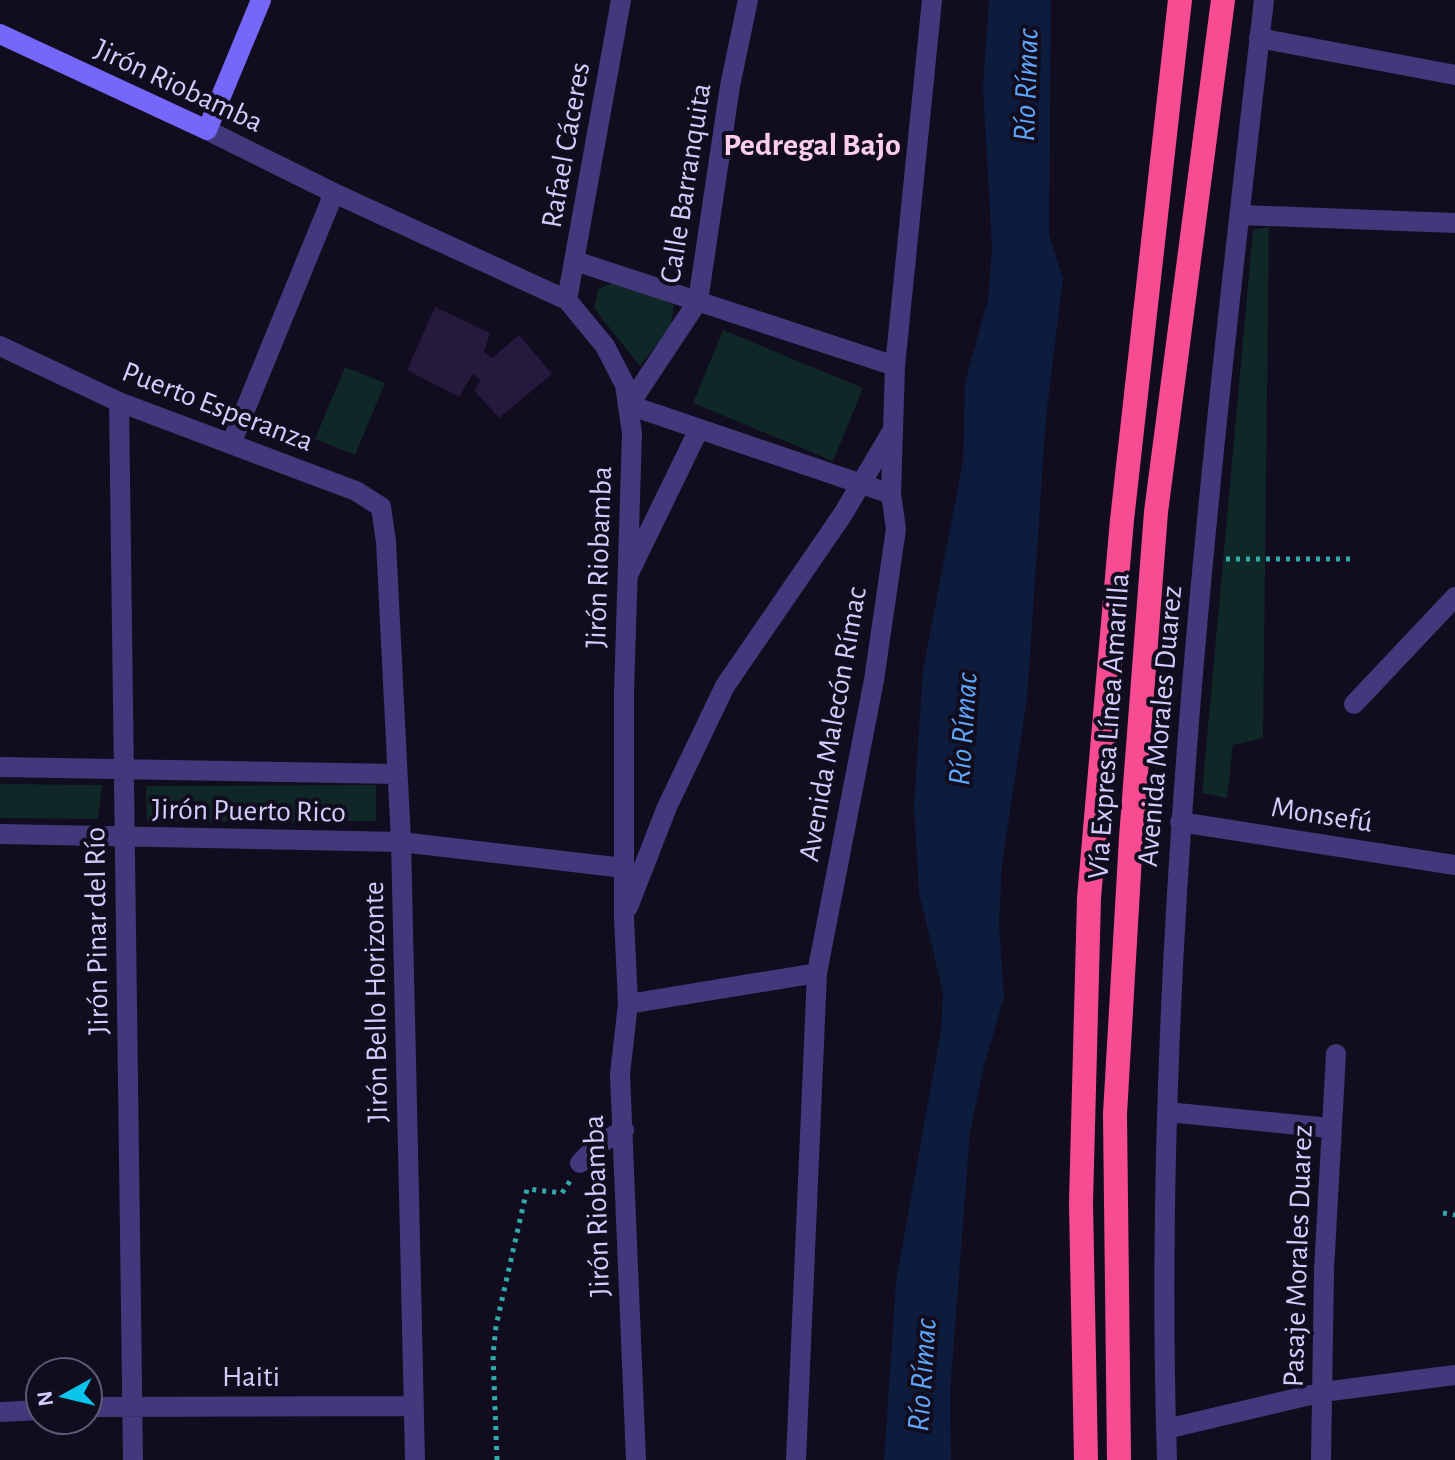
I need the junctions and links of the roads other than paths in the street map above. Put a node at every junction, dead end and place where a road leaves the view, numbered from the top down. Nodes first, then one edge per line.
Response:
1 (261, 0) edge
2 (621, 0) edge
3 (748, 0) edge
4 (932, 0) edge
5 (1180, 0) edge
6 (1223, 0) edge
7 (1264, 0) edge
8 (0, 34) edge
9 (1259, 38) junction
10 (1455, 75) edge
11 (207, 130) junction
12 (334, 193) junction
13 (1240, 215) junction
14 (1455, 223) edge
15 (575, 261) junction
16 (567, 300) junction
17 (698, 301) junction
18 (0, 346) edge
19 (895, 366) junction
20 (119, 402) junction
21 (629, 405) junction
22 (699, 429) junction
23 (891, 433) junction
24 (231, 444) junction
25 (859, 483) junction
26 (891, 494) junction
27 (386, 542) joint
28 (627, 578) junction
29 (1455, 597) edge
30 (1354, 704) dead end
31 (0, 767) edge
32 (125, 769) junction
33 (397, 774) junction
34 (1180, 822) junction
35 (0, 834) edge
36 (124, 838) junction
37 (401, 842) junction
38 (1455, 865) edge
39 (624, 868) junction
40 (624, 919) junction
41 (817, 973) junction
42 (628, 1004) junction
43 (1336, 1054) dead end
44 (1167, 1112) junction
45 (1330, 1128) junction
46 (624, 1130) junction
47 (580, 1163) road end
48 (1455, 1375) edge
49 (1323, 1392) junction
50 (132, 1405) junction
51 (104, 1406) edge
52 (414, 1406) junction
53 (24, 1411) edge
54 (0, 1412) edge
55 (1166, 1429) junction
56 (133, 1460) edge
57 (415, 1460) edge
58 (636, 1460) edge
59 (796, 1460) edge
60 (1086, 1460) edge
61 (1119, 1460) edge
62 (1167, 1460) edge
63 (1321, 1460) edge

1 - 11 main road
2 - 15 street, Rafael Cáceres
3 - 17 street, Calle Barranquita
4 - 19 street, Avenida Malecón Rímac
5 - 60 highway, Vía Expresa Línea Amarilla
6 - 61 highway, Vía Expresa Línea Amarilla
7 - 9 street, Avenida Morales Duarez
8 - 11 main road, Jirón Riobamba
9 - 10 street
9 - 13 street, Avenida Morales Duarez
11 - 12 street, Jirón Riobamba
12 - 16 street, Jirón Riobamba
12 - 24 street
13 - 14 street
13 - 34 street, Avenida Morales Duarez
15 - 16 street, Rafael Cáceres
15 - 17 street
16 - 21 street, Jirón Riobamba
17 - 19 street
17 - 21 street, Calle Barranquita
18 - 20 street, Puerto Esperanza
19 - 23 street, Avenida Malecón Rímac
20 - 24 street, Puerto Esperanza
20 - 32 street, Jirón Pinar del Río
21 - 22 street
21 - 28 street, Jirón Riobamba
22 - 25 street
22 - 28 street
23 - 25 street
23 - 26 street, Avenida Malecón Rímac
24 - 27 street, Puerto Esperanza
25 - 26 street
25 - 40 street
26 - 41 street, Avenida Malecón Rímac
27 - 33 street, Jirón Bello Horizonte
28 - 39 street, Jirón Riobamba
29 - 30 street
31 - 32 street, Jirón Puerto Rico
32 - 33 street, Jirón Puerto Rico
32 - 36 street, Jirón Pinar del Río
33 - 37 street, Jirón Bello Horizonte
34 - 38 street, Monsefú
34 - 44 street, Avenida Morales Duarez
35 - 36 street, Jirón Puerto Rico
36 - 37 street, Jirón Puerto Rico
36 - 50 street, Jirón Pinar del Río
37 - 39 street, Jirón Puerto Rico
37 - 52 street, Jirón Bello Horizonte
39 - 40 street, Jirón Riobamba
40 - 42 street, Jirón Riobamba
41 - 42 street
41 - 59 street, Avenida Malecón Rímac
42 - 46 street, Jirón Riobamba
43 - 45 street, Pasaje Morales Duarez
44 - 45 street
44 - 55 street, Avenida Morales Duarez
45 - 49 street, Pasaje Morales Duarez
46 - 47 street
46 - 58 street, Jirón Riobamba
48 - 49 street
49 - 55 street
49 - 63 street, Pasaje Morales Duarez
50 - 51 street, Haiti
50 - 52 street, Haiti
50 - 56 street, Jirón Pinar del Río
52 - 57 street, Jirón Bello Horizonte
53 - 54 street
55 - 62 street, Avenida Morales Duarez

